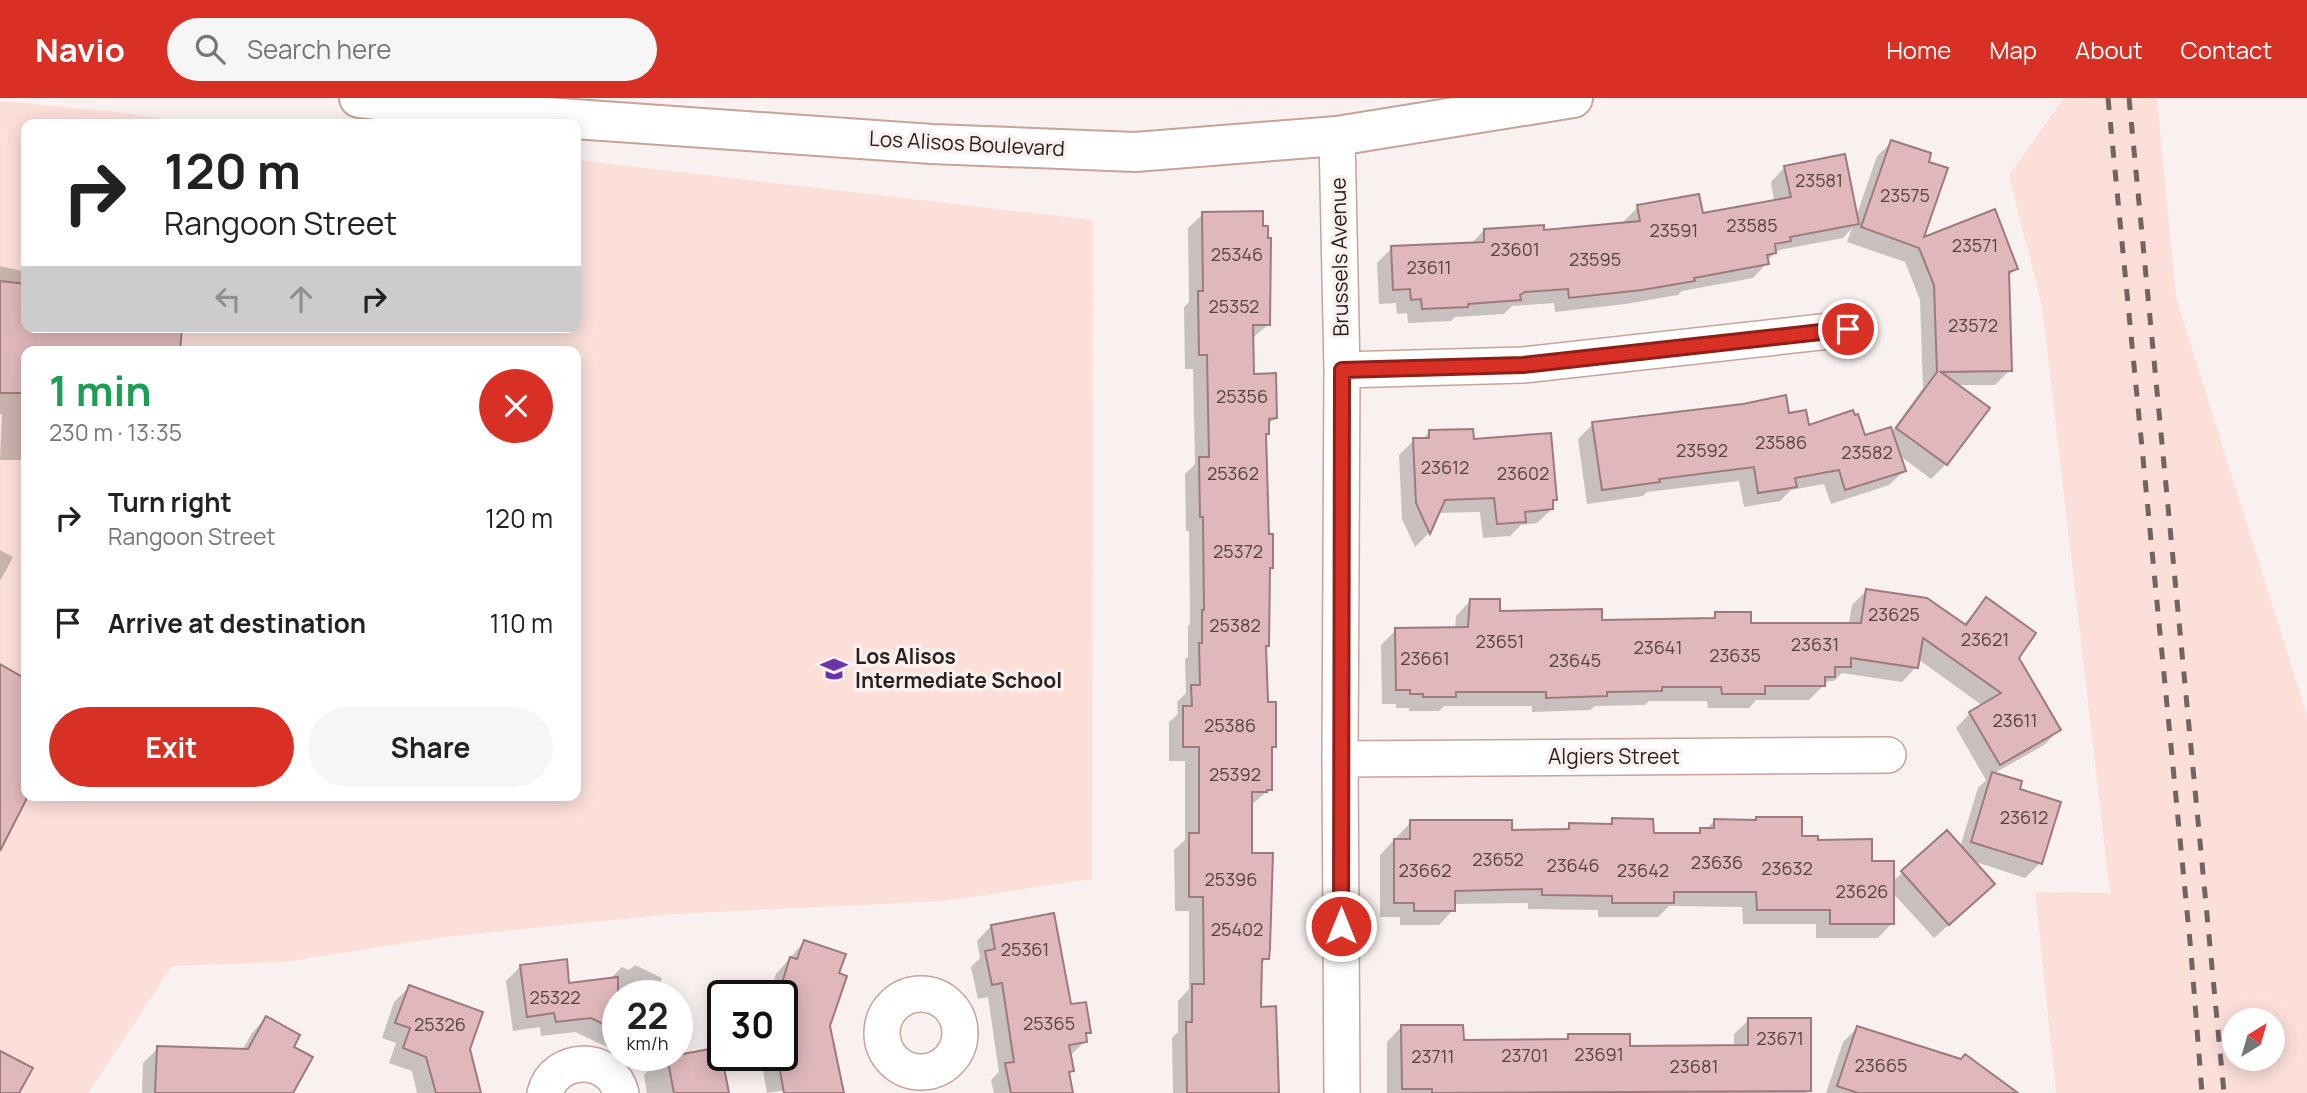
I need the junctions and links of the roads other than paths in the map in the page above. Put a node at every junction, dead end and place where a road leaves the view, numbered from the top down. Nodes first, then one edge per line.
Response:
1 (359, 98) edge
2 (1573, 98) edge
3 (574, 119) edge
4 (581, 119) edge
5 (1337, 136) junction
6 (1848, 329) dead end
7 (1342, 370) junction
8 (1888, 755) dead end
9 (1340, 760) junction
10 (545, 1093) edge
11 (621, 1093) edge
12 (1342, 1093) edge

1 - 3 main road, Los Alisos Boulevard
2 - 5 main road, Los Alisos Boulevard
4 - 5 main road, Los Alisos Boulevard
5 - 7 street, Brussels Avenue
6 - 7 street
7 - 9 street, Brussels Avenue
8 - 9 street, Algiers Street
9 - 12 street, Brussels Avenue
10 - 11 street

